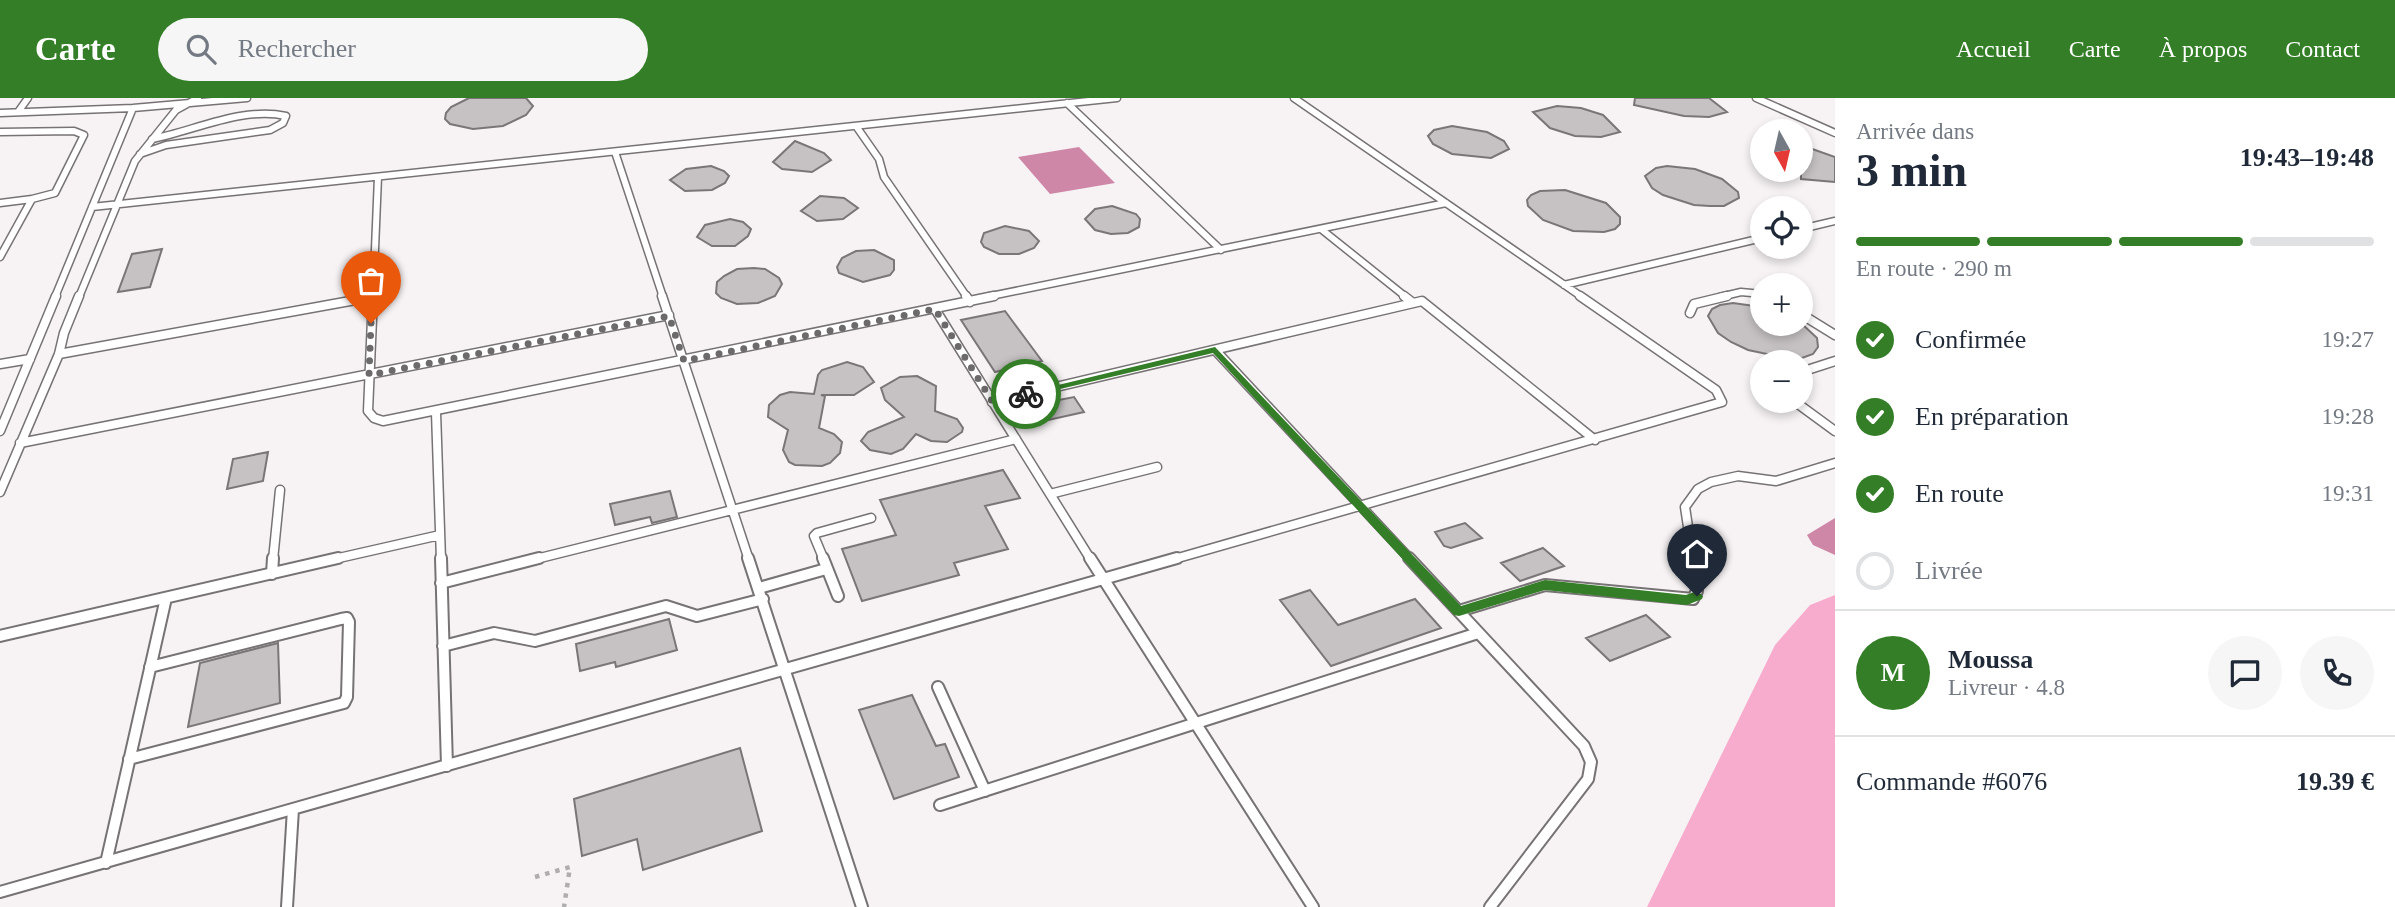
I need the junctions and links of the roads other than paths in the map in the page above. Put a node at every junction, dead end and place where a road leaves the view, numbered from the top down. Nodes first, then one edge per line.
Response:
1 (28, 98) edge
2 (198, 98) edge
3 (247, 98) edge
4 (1117, 98) edge
5 (1294, 98) edge
6 (1756, 98) edge
7 (187, 103) junction
8 (1067, 103) junction
9 (133, 108) junction
10 (18, 112) junction
11 (0, 113) edge
12 (856, 126) junction
13 (0, 132) edge
14 (1835, 133) edge
15 (152, 139) junction
16 (615, 152) junction
17 (139, 154) junction
18 (378, 177) junction
19 (32, 199) junction
20 (0, 203) edge
21 (1446, 203) junction
22 (116, 205) junction
23 (92, 207) junction
24 (1835, 221) edge
25 (1813, 226) edge
26 (1321, 229) junction
27 (1750, 241) edge
28 (1222, 250) junction
29 (1, 253) edge
30 (1564, 285) junction
31 (1750, 293) edge
32 (372, 297) junction
33 (970, 302) junction
34 (1413, 303) junction
35 (935, 309) junction
36 (1690, 313) dead end
37 (669, 316) junction
38 (1813, 321) edge
39 (1835, 335) edge
40 (1215, 350) junction
41 (59, 354) junction
42 (30, 359) junction
43 (1835, 360) edge
44 (684, 361) junction
45 (0, 364) edge
46 (1813, 368) edge
47 (369, 375) junction
48 (992, 401) junction
49 (436, 412) junction
50 (1808, 413) edge
51 (0, 430) edge
52 (1835, 431) edge
53 (1016, 439) junction
54 (1595, 440) junction
55 (20, 443) junction
56 (1835, 463) edge
57 (1157, 467) dead end
58 (280, 490) dead end
59 (0, 492) edge
60 (1050, 494) junction
61 (1361, 507) junction
62 (734, 510) junction
63 (871, 518) dead end
64 (440, 535) junction
65 (826, 569) junction
66 (272, 574) junction
67 (1103, 580) junction
68 (441, 583) junction
69 (759, 588) junction
70 (838, 596) dead end
71 (166, 598) junction
72 (763, 599) junction
73 (1459, 611) junction
74 (1478, 632) junction
75 (0, 636) edge
76 (443, 646) junction
77 (150, 667) junction
78 (786, 670) junction
79 (938, 687) dead end
80 (1195, 723) junction
81 (129, 759) junction
82 (447, 766) junction
83 (985, 791) junction
84 (940, 806) dead end
85 (293, 809) junction
86 (106, 863) junction
87 (0, 892) edge
88 (287, 907) edge
89 (862, 907) edge
90 (1313, 907) edge
91 (1490, 907) edge

1 - 10 lane
2 - 7 lane
3 - 7 lane
4 - 8 lane
5 - 21 lane
6 - 14 lane
7 - 9 lane
7 - 15 lane
8 - 12 lane
8 - 28 lane
9 - 10 lane
9 - 23 lane
10 - 11 lane
12 - 16 lane
12 - 33 lane
13 - 19 lane
15 - 17 lane
15 - 17 lane
16 - 18 lane
16 - 37 lane
17 - 22 lane
18 - 22 lane
18 - 32 lane
19 - 20 lane
19 - 29 lane
21 - 26 lane
21 - 30 lane
22 - 23 lane
22 - 41 lane
23 - 42 lane
24 - 25 lane
26 - 28 lane
26 - 34 lane
27 - 30 lane
28 - 33 lane
30 - 54 lane
31 - 36 lane
32 - 41 lane
32 - 47 lane
33 - 35 lane
34 - 40 lane
34 - 54 lane
35 - 44 lane
35 - 48 lane
37 - 44 lane
37 - 47 lane
38 - 39 lane
40 - 48 lane
40 - 61 lane
41 - 55 lane
42 - 45 lane
42 - 51 lane
43 - 46 lane
44 - 49 lane
44 - 62 lane
47 - 49 lane
47 - 55 lane
48 - 53 lane
49 - 64 lane
50 - 52 lane
53 - 60 lane
53 - 62 lane
54 - 61 lane
55 - 59 lane
56 - 73 lane
57 - 60 lane
58 - 66 lane
60 - 67 lane
61 - 67 lane
61 - 73 lane
62 - 68 lane
62 - 69 lane
63 - 65 lane
64 - 66 lane
64 - 68 lane
65 - 69 lane
65 - 70 lane
66 - 71 lane
67 - 78 lane
67 - 80 lane
68 - 76 lane
69 - 72 lane
71 - 75 lane
71 - 77 lane
72 - 76 lane
72 - 78 lane
73 - 74 lane
74 - 80 lane
74 - 91 lane
76 - 82 lane
77 - 81 lane
77 - 81 lane
78 - 82 lane
78 - 89 lane
79 - 83 lane
80 - 83 lane
80 - 90 lane
81 - 86 lane
82 - 85 lane
83 - 84 lane
85 - 86 lane
85 - 88 lane
86 - 87 lane

